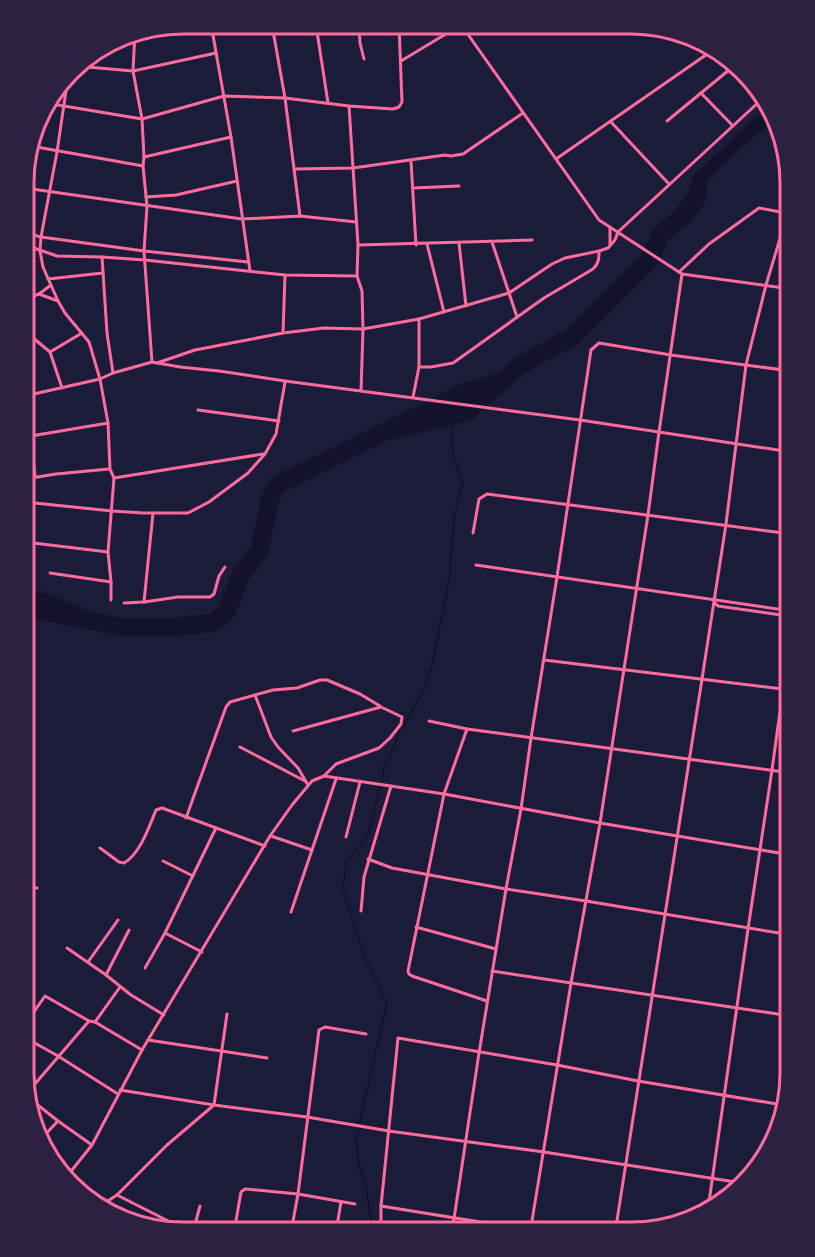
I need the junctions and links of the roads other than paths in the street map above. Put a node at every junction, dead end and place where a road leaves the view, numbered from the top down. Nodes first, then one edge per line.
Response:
1 (213, 34) edge
2 (274, 34) edge
3 (317, 34) edge
4 (360, 34) edge
5 (399, 34) edge
6 (447, 34) edge
7 (466, 34) edge
8 (134, 44) edge
9 (216, 53) junction
10 (707, 54) edge
11 (364, 59) dead end
12 (400, 62) junction
13 (91, 67) edge
14 (133, 70) junction
15 (728, 70) edge
16 (65, 93) edge
17 (701, 93) junction
18 (224, 96) junction
19 (285, 98) junction
20 (328, 104) junction
21 (757, 104) edge
22 (57, 105) edge
23 (63, 106) junction
24 (349, 106) junction
25 (523, 113) junction
26 (141, 119) junction
27 (667, 121) dead end
28 (611, 122) junction
29 (733, 126) junction
30 (231, 137) junction
31 (39, 148) edge
32 (57, 152) junction
33 (144, 157) junction
34 (556, 159) junction
35 (411, 160) junction
36 (143, 166) junction
37 (353, 168) junction
38 (295, 169) junction
39 (237, 181) junction
40 (669, 184) junction
41 (459, 186) dead end
42 (413, 188) junction
43 (34, 190) edge
44 (49, 192) junction
45 (146, 197) junction
46 (147, 206) junction
47 (780, 212) edge
48 (300, 216) junction
49 (242, 219) junction
50 (356, 222) junction
51 (610, 227) junction
52 (618, 232) junction
53 (34, 235) edge
54 (40, 237) junction
55 (532, 240) dead end
56 (492, 242) junction
57 (780, 242) edge
58 (459, 243) junction
59 (427, 244) junction
60 (358, 245) junction
61 (416, 245) junction
62 (610, 246) junction
63 (34, 249) edge
64 (40, 251) junction
65 (144, 251) junction
66 (599, 251) junction
67 (102, 257) junction
68 (145, 260) junction
69 (248, 262) junction
70 (250, 272) junction
71 (103, 273) junction
72 (681, 273) junction
73 (285, 275) junction
74 (357, 276) junction
75 (48, 279) junction
76 (51, 285) junction
77 (766, 285) junction
78 (780, 287) edge
79 (508, 293) junction
80 (39, 294) junction
81 (34, 296) edge
82 (58, 301) junction
83 (466, 306) junction
84 (444, 312) junction
85 (517, 317) junction
86 (419, 319) junction
87 (363, 328) junction
88 (82, 333) junction
89 (283, 333) junction
90 (34, 339) edge
91 (50, 352) junction
92 (671, 355) junction
93 (154, 363) junction
94 (746, 365) junction
95 (419, 367) junction
96 (780, 370) edge
97 (113, 373) junction
98 (100, 380) junction
99 (285, 381) junction
100 (62, 388) junction
101 (361, 391) junction
102 (34, 394) edge
103 (414, 398) junction
104 (198, 410) dead end
105 (580, 420) junction
106 (279, 421) junction
107 (108, 423) junction
108 (659, 432) junction
109 (34, 435) edge
110 (736, 444) junction
111 (780, 450) edge
112 (265, 454) junction
113 (34, 466) edge
114 (110, 469) junction
115 (35, 476) joint
116 (114, 478) junction
117 (34, 503) edge
118 (569, 505) junction
119 (112, 511) junction
120 (153, 513) junction
121 (648, 515) junction
122 (726, 524) junction
123 (780, 532) edge
124 (473, 533) dead end
125 (34, 543) edge
126 (108, 552) junction
127 (476, 565) dead end
128 (225, 567) dead end
129 (50, 573) dead end
130 (557, 578) junction
131 (111, 582) junction
132 (636, 590) junction
133 (111, 600) dead end
134 (714, 601) junction
135 (144, 602) junction
136 (124, 603) dead end
137 (780, 611) edge
138 (543, 660) junction
139 (624, 670) junction
140 (702, 680) junction
141 (780, 689) edge
142 (255, 695) junction
143 (780, 705) edge
144 (381, 707) junction
145 (429, 721) dead end
146 (467, 729) junction
147 (293, 731) dead end
148 (531, 738) junction
149 (240, 747) dead end
150 (612, 749) junction
151 (690, 759) junction
152 (772, 770) junction
153 (780, 771) edge
154 (324, 776) junction
155 (336, 779) junction
156 (360, 782) junction
157 (307, 783) junction
158 (392, 786) junction
159 (444, 794) junction
160 (520, 809) junction
161 (186, 818) junction
162 (600, 823) junction
163 (216, 828) junction
164 (270, 836) junction
165 (678, 836) junction
166 (346, 837) dead end
167 (265, 846) junction
168 (100, 848) dead end
169 (312, 850) junction
170 (760, 850) junction
171 (780, 853) edge
172 (368, 859) junction
173 (163, 861) dead end
174 (428, 875) junction
175 (193, 876) junction
176 (34, 888) edge
177 (37, 888) dead end
178 (506, 889) junction
179 (586, 901) junction
180 (361, 911) dead end
181 (291, 912) dead end
182 (665, 914) junction
183 (118, 920) dead end
184 (416, 927) junction
185 (748, 928) junction
186 (129, 930) dead end
187 (165, 933) junction
188 (780, 933) edge
189 (67, 948) dead end
190 (496, 949) junction
191 (202, 952) junction
192 (88, 962) junction
193 (145, 968) dead end
194 (492, 971) junction
195 (106, 975) junction
196 (571, 983) junction
197 (120, 987) junction
198 (652, 995) junction
199 (487, 1001) junction
200 (737, 1008) junction
201 (34, 1012) edge
202 (227, 1014) dead end
203 (780, 1014) edge
204 (164, 1015) junction
205 (89, 1021) junction
206 (95, 1022) junction
207 (366, 1034) dead end
208 (148, 1040) junction
209 (34, 1043) edge
210 (142, 1050) junction
211 (222, 1051) junction
212 (478, 1053) junction
213 (58, 1056) junction
214 (267, 1058) dead end
215 (558, 1065) junction
216 (638, 1081) junction
217 (35, 1084) edge
218 (119, 1092) junction
219 (724, 1095) junction
220 (777, 1104) edge
221 (38, 1105) edge
222 (214, 1105) junction
223 (307, 1117) junction
224 (58, 1121) junction
225 (389, 1131) junction
226 (47, 1132) edge
227 (465, 1142) junction
228 (92, 1145) junction
229 (544, 1152) junction
230 (626, 1165) junction
231 (71, 1171) edge
232 (713, 1178) junction
233 (734, 1182) edge
234 (298, 1194) junction
235 (117, 1195) junction
236 (106, 1201) edge
237 (709, 1201) edge
238 (340, 1202) junction
239 (355, 1204) dead end
240 (200, 1206) dead end
241 (381, 1206) junction
242 (455, 1218) junction
243 (170, 1221) edge
244 (194, 1222) edge
245 (236, 1222) edge
246 (293, 1222) edge
247 (337, 1222) edge
248 (381, 1222) edge
249 (454, 1222) edge
250 (478, 1222) edge
251 (532, 1222) edge
252 (617, 1222) edge

1 - 9 street
2 - 19 street
3 - 20 street
4 - 11 street
5 - 12 street
6 - 12 street
7 - 25 street
8 - 14 street
9 - 14 street
9 - 18 street
10 - 28 street
12 - 24 street
13 - 14 street
14 - 26 street
15 - 17 street
16 - 23 street
17 - 27 street
17 - 29 street
18 - 19 street
18 - 26 street
18 - 30 street
19 - 20 street
19 - 38 street
20 - 24 street
21 - 29 street
22 - 23 street
23 - 26 street
23 - 32 street
24 - 37 street
25 - 34 street
25 - 35 street
26 - 33 street
28 - 34 street
28 - 40 street
29 - 40 street
30 - 33 street
30 - 39 street
31 - 32 street
32 - 36 street
32 - 44 street
33 - 36 street
34 - 51 street
35 - 37 street
35 - 42 street
36 - 45 street
37 - 38 street
37 - 50 street
38 - 48 street
39 - 45 street
39 - 49 street
40 - 52 street
41 - 42 street
42 - 61 street
43 - 44 street
44 - 46 street
44 - 54 street
45 - 46 street
46 - 49 street
46 - 65 street
47 - 72 street
48 - 49 street
48 - 50 street
49 - 69 street
50 - 60 street
51 - 52 street
51 - 62 street
52 - 62 street
52 - 72 street
53 - 54 street
54 - 64 street
54 - 65 street
55 - 56 street
56 - 58 street
56 - 79 street
57 - 77 street
58 - 59 street
58 - 83 street
59 - 61 street
59 - 84 street
60 - 61 street
60 - 74 street
62 - 66 street
63 - 64 street
64 - 67 street
64 - 75 street
65 - 68 street
65 - 69 street
66 - 79 street
66 - 85 street
67 - 68 street
67 - 71 street
68 - 70 street
68 - 93 street
69 - 70 street
70 - 73 street
71 - 75 street
71 - 97 street
72 - 77 street
72 - 92 street
73 - 74 street
73 - 89 street
74 - 87 street
75 - 76 street
76 - 80 street
76 - 82 street
77 - 78 street
77 - 94 street
79 - 83 street
79 - 85 street
80 - 81 street
80 - 82 street
82 - 88 street
83 - 84 street
84 - 86 street
85 - 95 street
86 - 87 street
86 - 95 street
87 - 89 street
87 - 101 street
88 - 91 street
88 - 98 street
89 - 93 street
90 - 91 street
91 - 100 street
92 - 94 street
92 - 105 street
92 - 108 street
93 - 97 street
93 - 99 street
94 - 96 street
94 - 110 street
95 - 103 street
97 - 98 street
98 - 100 street
98 - 107 street
99 - 101 street
99 - 106 street
100 - 102 street
101 - 103 street
103 - 105 street
104 - 106 street
105 - 108 street
105 - 118 street
106 - 112 street
107 - 109 street
107 - 114 street
108 - 110 street
108 - 121 street
110 - 111 street
110 - 122 street
112 - 116 street
112 - 120 street
113 - 115 street
114 - 115 street
114 - 116 street
116 - 119 street
117 - 119 street
118 - 121 street
118 - 124 street
118 - 130 street
119 - 120 street
119 - 126 street
120 - 135 street
121 - 122 street
121 - 132 street
122 - 123 street
122 - 134 street
125 - 126 street
126 - 131 street
127 - 130 street
128 - 135 street
129 - 131 street
130 - 132 street
130 - 138 street
131 - 133 street
132 - 134 street
132 - 139 street
134 - 137 street
134 - 140 street
135 - 136 street
138 - 139 street
138 - 148 street
139 - 140 street
139 - 150 street
140 - 141 street
140 - 151 street
142 - 144 street
142 - 157 street
142 - 161 street
143 - 152 street
144 - 147 street
144 - 154 street
145 - 146 street
146 - 148 street
146 - 159 street
148 - 150 street
148 - 160 street
149 - 157 street
150 - 151 street
150 - 162 street
151 - 152 street
151 - 165 street
152 - 153 street
152 - 170 street
154 - 155 street
154 - 157 street
155 - 156 street
155 - 169 street
156 - 158 street
156 - 166 street
157 - 164 street
158 - 159 street
158 - 172 street
159 - 160 street
159 - 174 street
160 - 162 street
160 - 178 street
161 - 163 street
161 - 168 street
162 - 165 street
162 - 179 street
163 - 167 street
163 - 175 street
164 - 167 street
164 - 169 street
165 - 170 street
165 - 182 street
167 - 191 street
169 - 181 street
170 - 171 street
170 - 185 street
172 - 174 street
172 - 180 street
173 - 175 street
174 - 178 street
174 - 184 street
175 - 187 street
176 - 177 street
178 - 179 street
178 - 190 street
179 - 182 street
179 - 196 street
182 - 185 street
182 - 198 street
183 - 192 street
184 - 190 street
184 - 199 street
185 - 188 street
185 - 200 street
186 - 195 street
187 - 191 street
187 - 193 street
189 - 192 street
190 - 194 street
191 - 204 street
192 - 195 street
194 - 196 street
194 - 199 street
195 - 197 street
196 - 198 street
196 - 215 street
197 - 204 street
197 - 206 street
198 - 200 street
198 - 216 street
199 - 212 street
200 - 203 street
200 - 219 street
201 - 205 street
202 - 211 street
204 - 208 street
205 - 206 street
205 - 213 street
206 - 210 street
207 - 223 street
208 - 210 street
208 - 211 street
209 - 213 street
210 - 218 street
211 - 214 street
211 - 222 street
212 - 215 street
212 - 225 street
212 - 227 street
213 - 217 street
213 - 218 street
215 - 216 street
215 - 229 street
216 - 219 street
216 - 230 street
218 - 222 street
218 - 228 street
219 - 220 street
219 - 232 street
221 - 224 street
222 - 223 street
222 - 235 street
223 - 225 street
223 - 234 street
224 - 226 street
224 - 228 street
225 - 227 street
225 - 241 street
227 - 229 street
227 - 242 street
228 - 231 street
229 - 230 street
229 - 251 street
230 - 232 street
230 - 252 street
232 - 233 street
232 - 237 street
234 - 238 street
234 - 245 street
234 - 246 street
235 - 236 street
235 - 243 street
238 - 239 street
238 - 247 street
240 - 244 street
241 - 242 street
241 - 248 street
242 - 249 street
242 - 250 street

